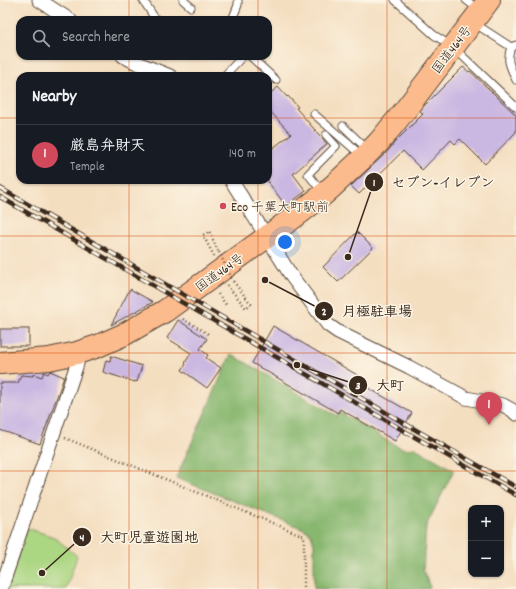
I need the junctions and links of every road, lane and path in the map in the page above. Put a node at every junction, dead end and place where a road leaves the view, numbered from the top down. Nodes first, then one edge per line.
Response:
1 (39, 0) edge
2 (143, 0) edge
3 (183, 0) edge
4 (238, 0) edge
5 (394, 0) edge
6 (191, 6) dead end
7 (477, 8) edge
8 (64, 16) edge
9 (153, 16) edge
10 (234, 16) edge
11 (513, 46) edge
12 (453, 47) junction
13 (131, 60) edge
14 (239, 60) edge
15 (254, 60) edge
16 (160, 72) edge
17 (228, 72) edge
18 (267, 72) edge
19 (272, 76) edge
20 (276, 80) dead end
21 (516, 80) edge
22 (516, 107) edge
23 (314, 114) dead end
24 (343, 126) dead end
25 (326, 135) dead end
26 (366, 155) junction
27 (233, 184) edge
28 (324, 194) junction
29 (267, 237) junction
30 (216, 260) dead end
31 (225, 283) dead end
32 (215, 290) dead end
33 (227, 306) dead end
34 (178, 316) dead end
35 (210, 335) dead end
36 (77, 353) junction
37 (0, 363) edge
38 (516, 414) edge
39 (54, 433) junction
40 (1, 589) edge
41 (304, 589) edge

1 - 8 street
2 - 9 lane
3 - 6 lane
4 - 10 lane
5 - 12 lane
7 - 11 lane
7 - 12 highway, 国道464号
11 - 21 lane
12 - 22 lane
12 - 26 highway, 国道464号
13 - 16 street
14 - 17 lane
15 - 18 lane
19 - 20 lane
23 - 26 lane
24 - 26 lane
25 - 28 lane
26 - 28 highway, 国道464号
27 - 29 street
28 - 29 highway, 国道464号
29 - 36 highway, 国道464号
29 - 38 street
30 - 31 path, bridge
32 - 33 path
34 - 35 path
36 - 37 highway, 国道464号
36 - 39 street
39 - 40 street
39 - 41 path

